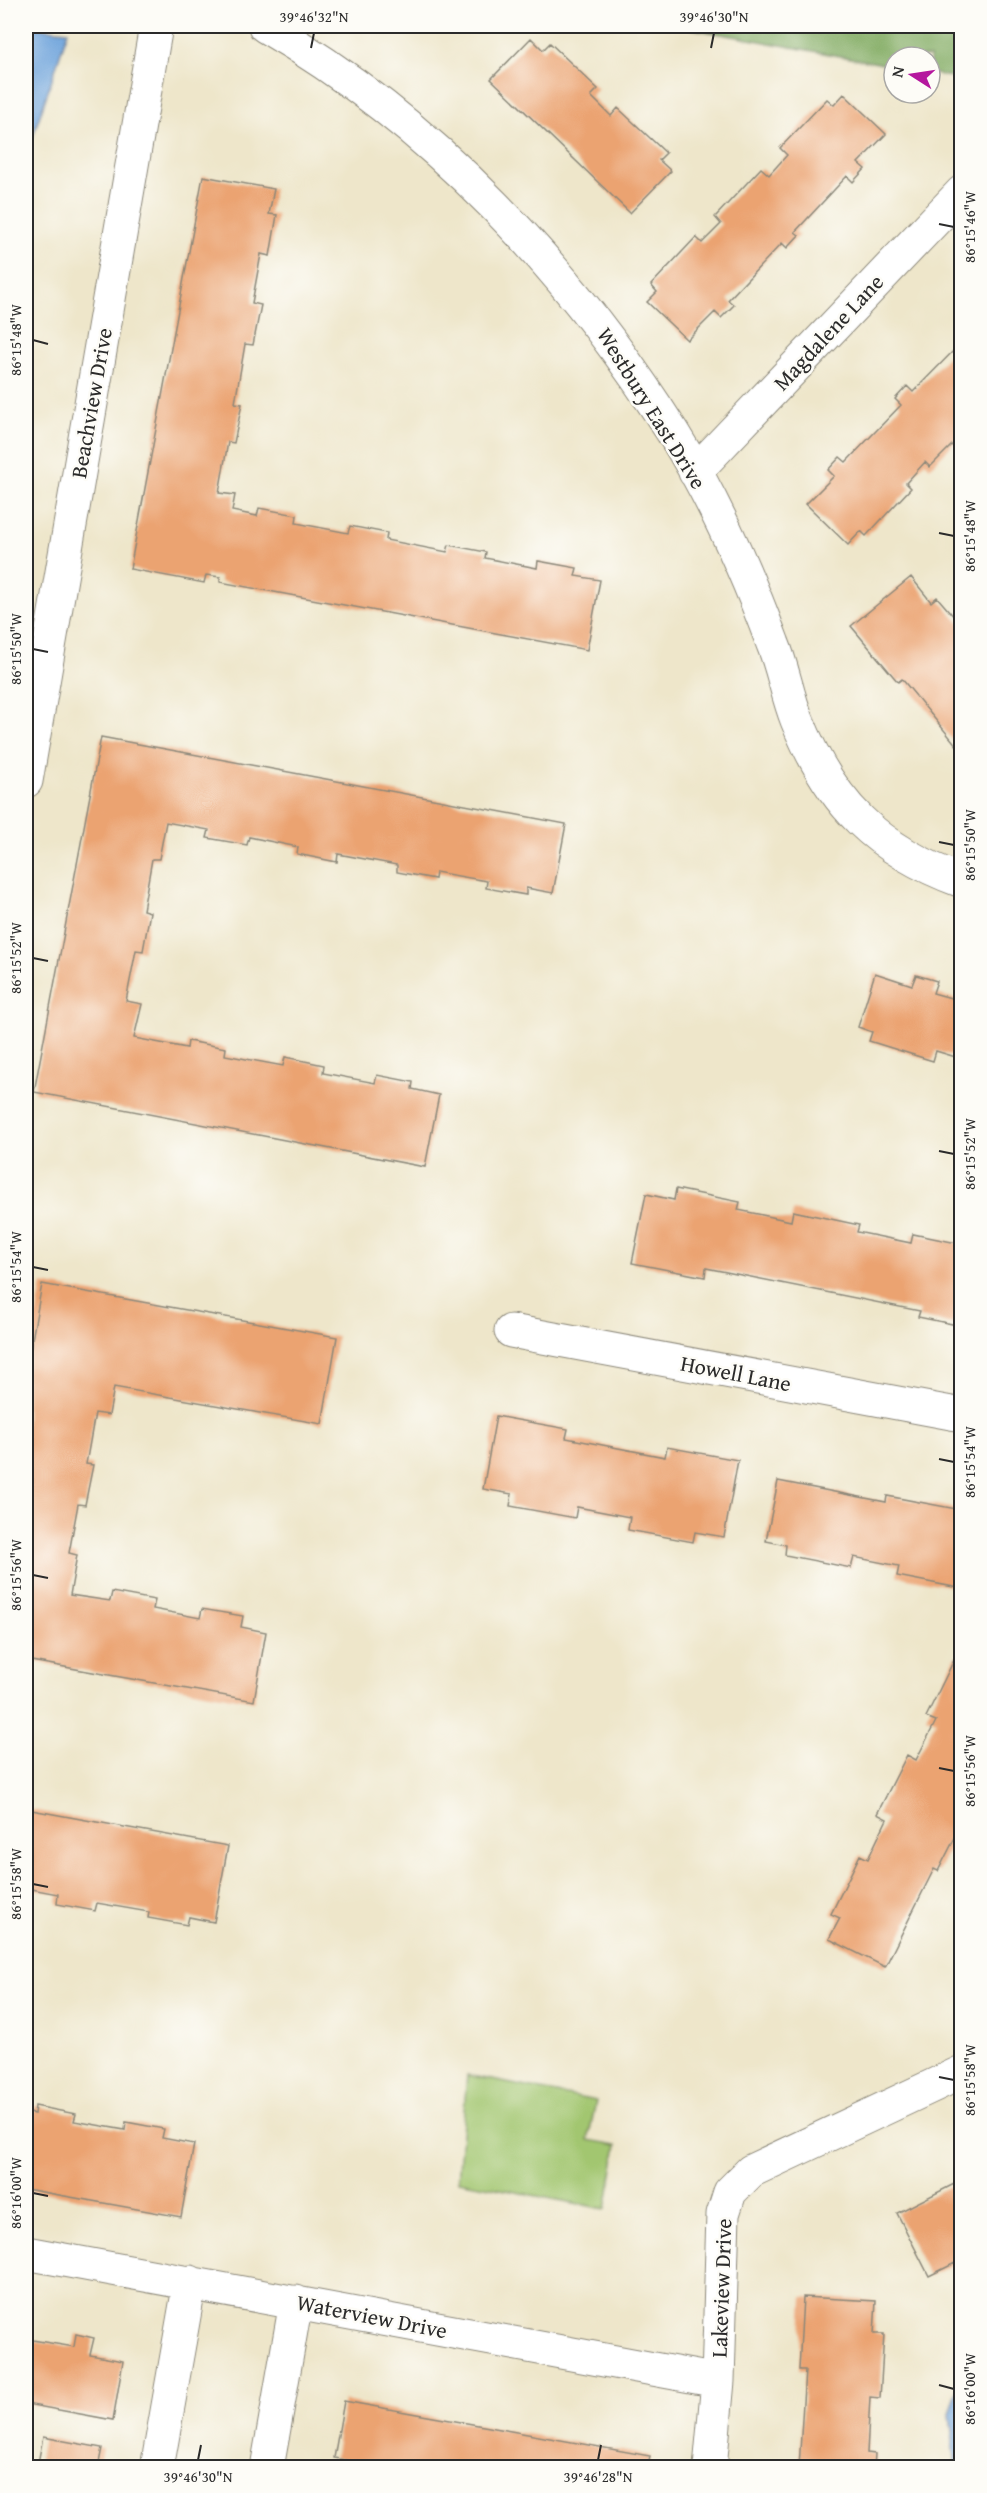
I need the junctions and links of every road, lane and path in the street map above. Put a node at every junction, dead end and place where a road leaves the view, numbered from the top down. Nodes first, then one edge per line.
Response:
1 (156, 26) edge
2 (265, 26) edge
3 (962, 192) edge
4 (695, 472) junction
5 (26, 781) edge
6 (962, 881) edge
7 (512, 1330) dead end
8 (962, 1415) edge
9 (962, 2072) edge
10 (26, 2253) edge
11 (190, 2282) junction
12 (296, 2302) junction
13 (718, 2381) junction
14 (157, 2468) edge
15 (267, 2468) edge
16 (710, 2468) edge

1 - 5 street, Beachview Drive
2 - 4 street, Westbury East Drive
3 - 4 street, Magdalene Lane
4 - 6 street, Westbury East Drive
7 - 8 street, Howell Lane
9 - 13 street, Lakeview Drive
10 - 11 street, Waterview Drive
11 - 12 street, Waterview Drive
11 - 14 street
12 - 13 street, Waterview Drive
12 - 15 street
13 - 16 street, Lakeview Drive

